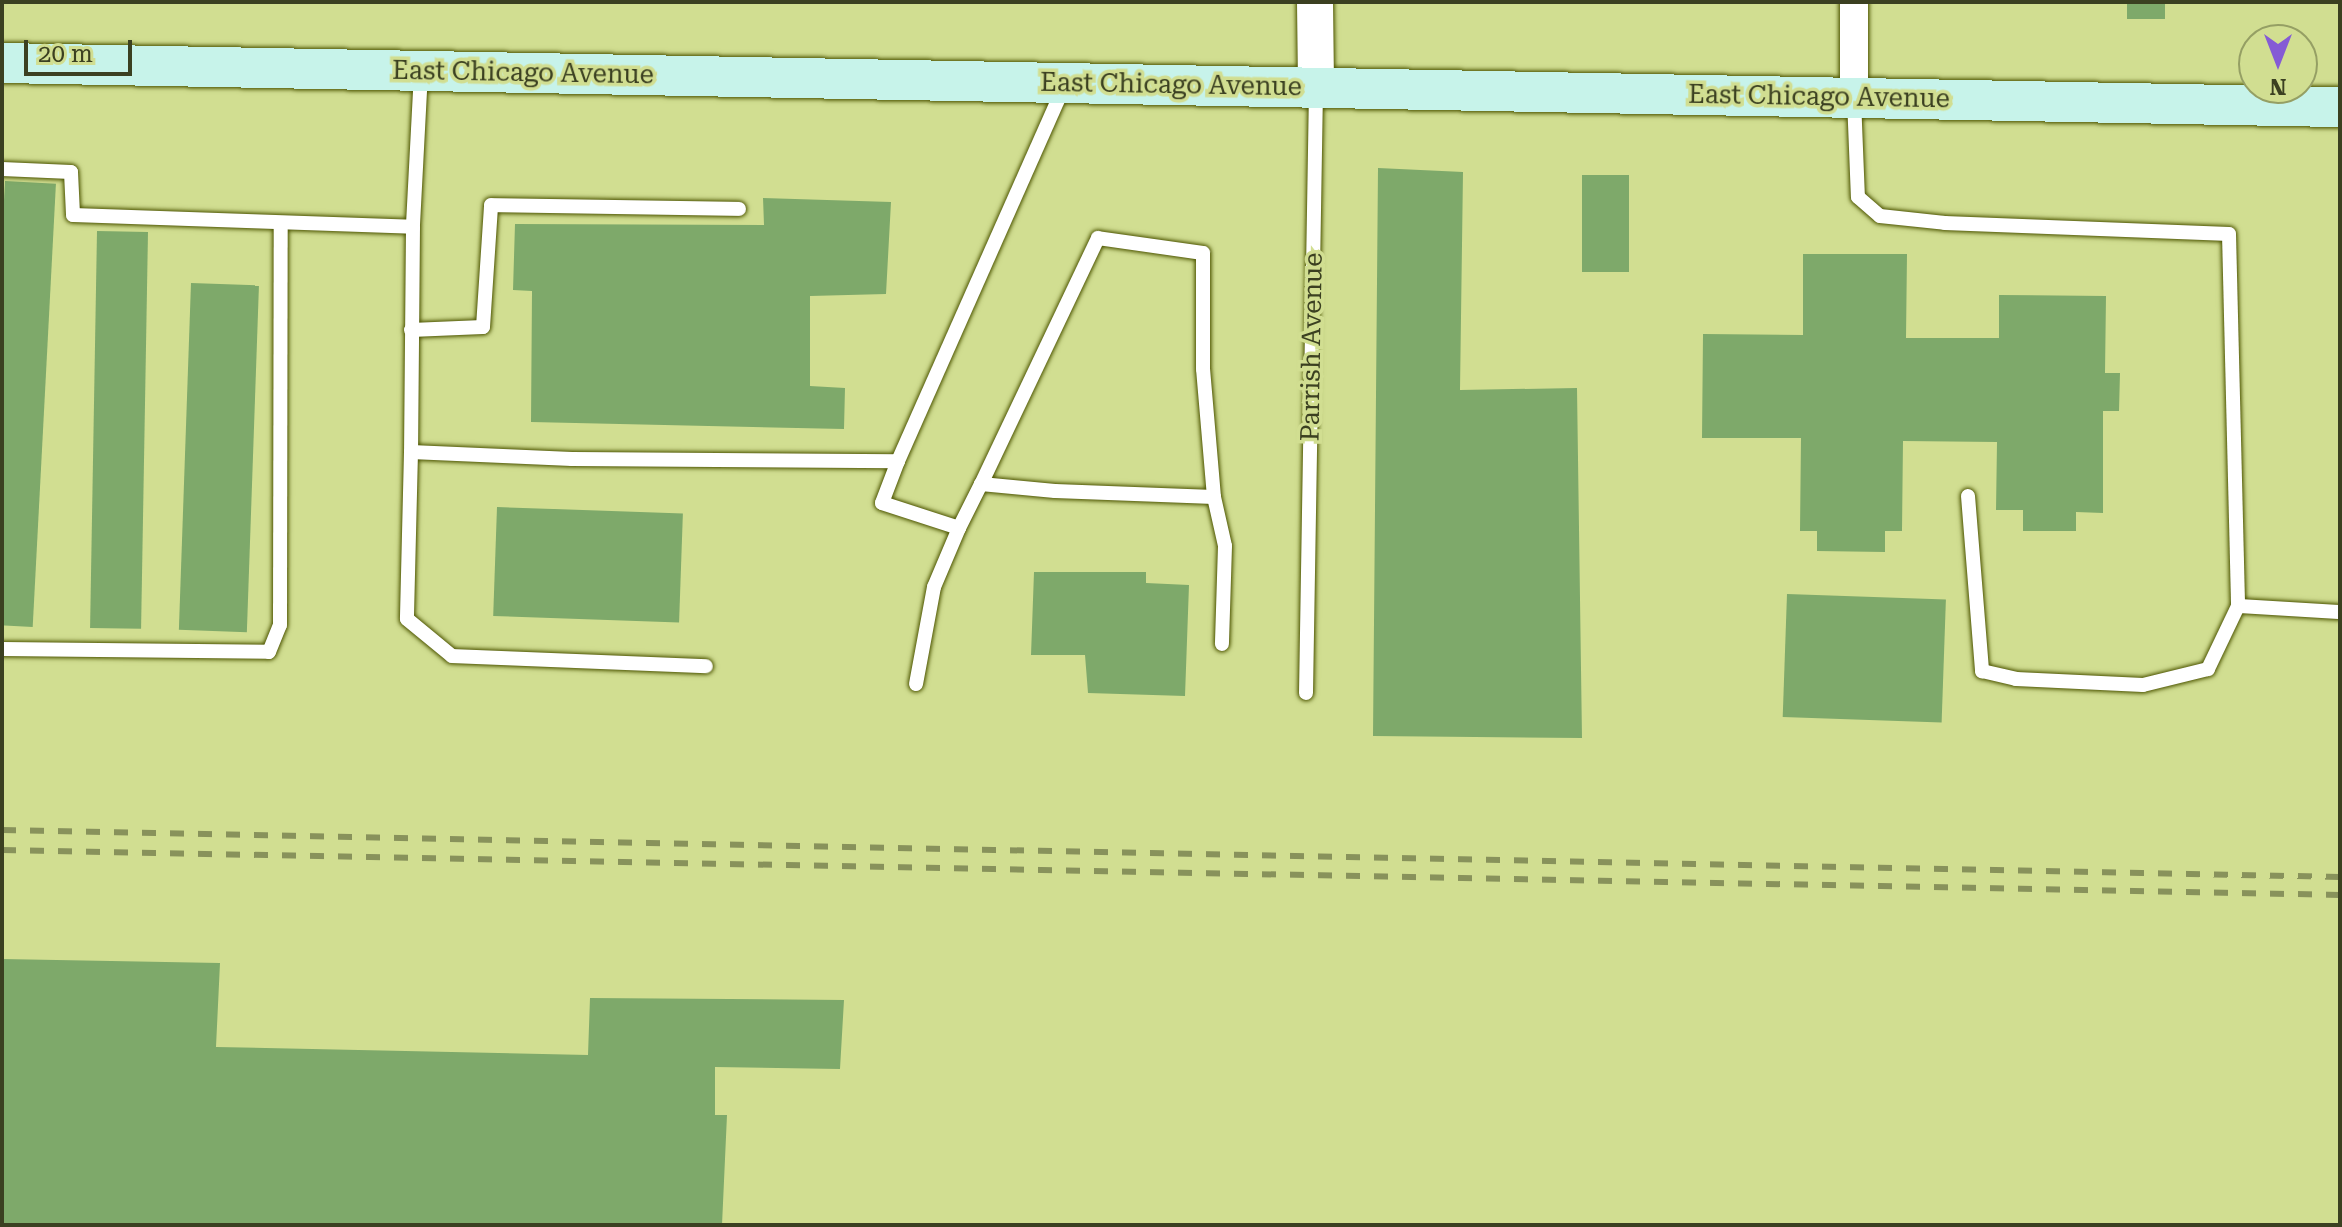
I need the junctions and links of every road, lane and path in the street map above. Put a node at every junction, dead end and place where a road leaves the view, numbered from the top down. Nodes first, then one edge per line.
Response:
1 (1315, 2) edge
2 (1854, 2) edge
3 (2, 63) edge
4 (421, 71) junction
5 (1065, 83) junction
6 (1316, 88) junction
7 (1854, 98) junction
8 (2340, 107) edge
9 (2, 169) edge
10 (739, 209) dead end
11 (281, 223) junction
12 (413, 227) junction
13 (411, 330) junction
14 (411, 452) junction
15 (898, 461) junction
16 (981, 484) junction
17 (1968, 496) dead end
18 (1214, 497) junction
19 (959, 528) junction
20 (2238, 606) junction
21 (2340, 612) edge
22 (1222, 644) dead end
23 (2, 649) edge
24 (706, 666) dead end
25 (916, 684) dead end
26 (1306, 693) dead end

1 - 6 street, Parrish Avenue
2 - 7 street
3 - 4 main road, East Chicago Avenue
4 - 5 main road, East Chicago Avenue
4 - 12 lane
5 - 6 main road, East Chicago Avenue
5 - 15 lane
6 - 7 main road, East Chicago Avenue
6 - 26 lane, Parrish Avenue
7 - 8 main road, East Chicago Avenue
7 - 20 lane
9 - 11 lane
10 - 13 lane
11 - 12 lane
11 - 23 lane
12 - 13 lane
13 - 14 lane
14 - 15 lane
14 - 24 lane
15 - 19 lane
16 - 18 lane
16 - 18 lane
16 - 19 lane
17 - 20 lane
18 - 22 lane
19 - 25 lane
20 - 21 lane

